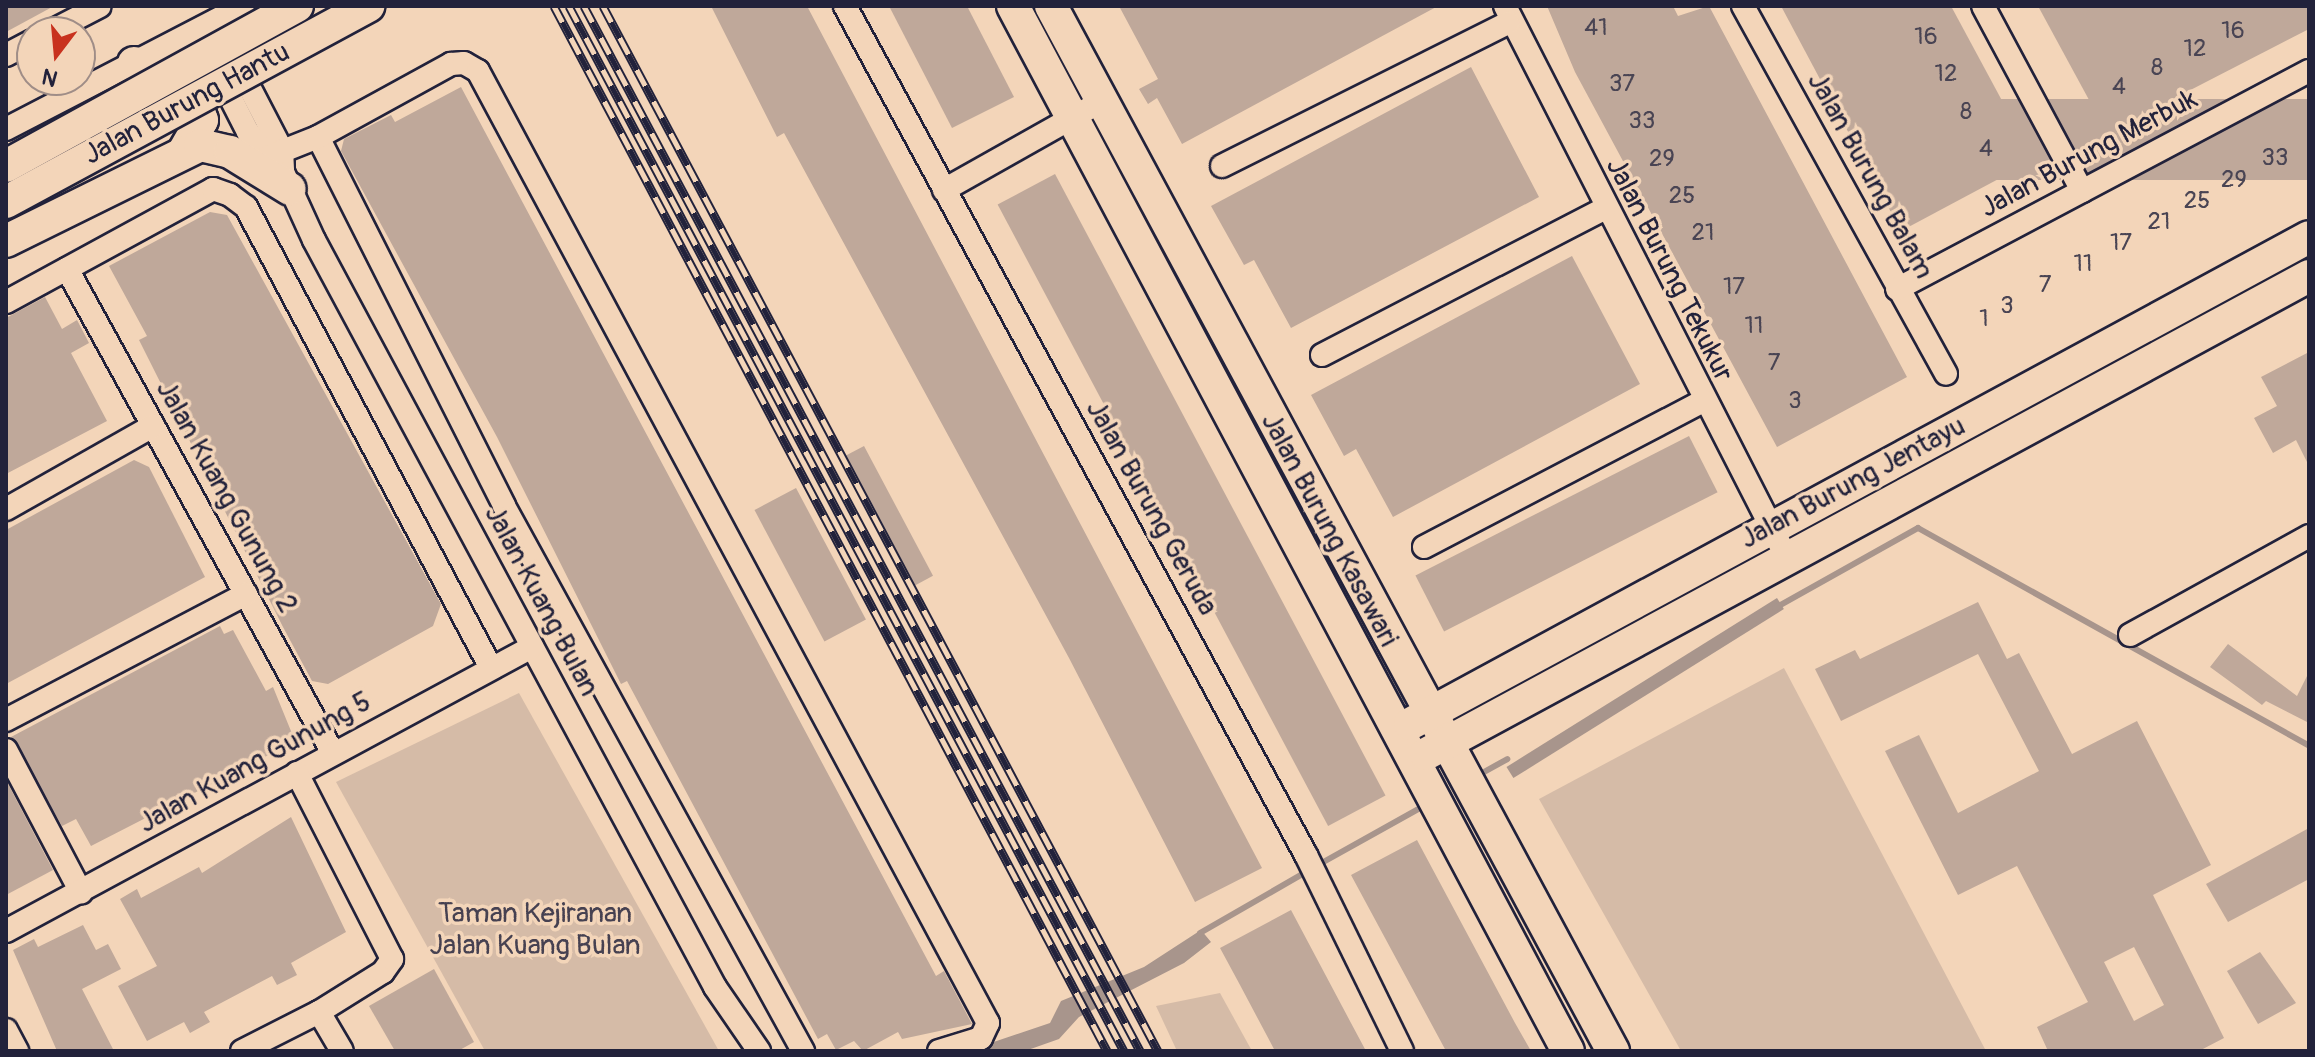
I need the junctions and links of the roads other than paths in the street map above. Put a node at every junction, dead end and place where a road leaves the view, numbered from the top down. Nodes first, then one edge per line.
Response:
1 (100, 6) edge
2 (243, 6) edge
3 (297, 6) edge
4 (368, 6) edge
5 (845, 6) edge
6 (1013, 6) edge
7 (1051, 6) edge
8 (1743, 6) edge
9 (1983, 6) edge
10 (1506, 14) edge
11 (81, 16) edge
12 (206, 26) junction
13 (134, 63) junction
14 (2309, 71) edge
15 (1102, 101) junction
16 (1072, 117) junction
17 (9, 125) edge
18 (185, 150) junction
19 (290, 158) junction
20 (6, 166) edge
21 (1222, 166) dead end
22 (944, 190) junction
23 (2082, 191) junction
24 (6, 202) edge
25 (1604, 209) junction
26 (2309, 237) edge
27 (6, 241) edge
28 (67, 269) junction
29 (2309, 276) edge
30 (1897, 289) junction
31 (6, 302) edge
32 (1322, 355) dead end
33 (1946, 374) dead end
34 (1703, 401) junction
35 (153, 426) junction
36 (6, 509) edge
37 (1770, 528) junction
38 (2309, 536) edge
39 (1424, 547) dead end
40 (1787, 558) junction
41 (246, 594) junction
42 (2130, 635) dead end
43 (532, 647) junction
44 (491, 668) junction
45 (1427, 714) junction
46 (6, 720) edge
47 (1397, 732) junction
48 (6, 750) edge
49 (333, 753) junction
50 (1451, 756) junction
51 (297, 773) junction
52 (1420, 775) junction
53 (81, 892) junction
54 (6, 931) edge
55 (319, 1012) junction
56 (6, 1030) edge
57 (17, 1051) edge
58 (242, 1051) edge
59 (342, 1051) edge
60 (759, 1051) edge
61 (803, 1051) edge
62 (939, 1051) edge
63 (1402, 1051) edge
64 (1568, 1051) edge
65 (1613, 1051) edge

1 - 11 street
2 - 12 street
3 - 20 street, Jalan Burung Hantu, bridge
4 - 24 street, Jalan Burung Hantu, bridge
5 - 22 street, Jalan Burung Geruda
6 - 16 street, Jalan Burung Kasawari
7 - 15 street, Jalan Burung Kasawari
8 - 30 street, Jalan Burung Balam
9 - 23 street
10 - 21 street
10 - 25 street, Jalan Burung Tekukur
12 - 13 street
12 - 19 street, Jalan Kuang Bulan
12 - 19 street
13 - 17 street
13 - 18 street
14 - 23 street, Jalan Burung Merbuk
15 - 16 street
15 - 45 street, Jalan Burung Kasawari
16 - 22 street
16 - 47 street, Jalan Burung Kasawari
18 - 19 street
18 - 27 street
19 - 43 street, Jalan Kuang Bulan
19 - 61 street
19 - 62 street
22 - 63 street, Jalan Burung Geruda
23 - 30 street, Jalan Burung Merbuk
25 - 32 street
25 - 34 street, Jalan Burung Tekukur
26 - 37 street, Jalan Burung Jentayu
28 - 31 street
28 - 35 street, Jalan Kuang Gunung 2
28 - 44 street
29 - 40 street, Jalan Burung Jentayu
30 - 33 street, Jalan Burung Balam
34 - 37 street, Jalan Burung Tekukur
34 - 39 street
35 - 36 street
35 - 41 street, Jalan Kuang Gunung 2
37 - 40 street, Jalan Burung Tekukur
37 - 45 street, Jalan Burung Jentayu
38 - 42 street
40 - 50 street, Jalan Burung Jentayu
41 - 46 street
41 - 49 street, Jalan Kuang Gunung 2
43 - 44 street, Jalan Kuang Gunung 5
43 - 60 street, Jalan Kuang Bulan
44 - 49 street, Jalan Kuang Gunung 5
45 - 47 street, Jalan Burung Jentayu
45 - 50 street, Jalan Burung Kasawari
47 - 52 street, Jalan Burung Kasawari
48 - 53 street
49 - 51 street, Jalan Kuang Gunung 5
50 - 52 street, Jalan Burung Jentayu
50 - 65 street, Jalan Burung Kasawari
51 - 53 street, Jalan Kuang Gunung 5
51 - 55 street
52 - 64 street, Jalan Burung Kasawari
53 - 54 street, Jalan Kuang Gunung 5
55 - 58 street
55 - 59 street
56 - 57 street

